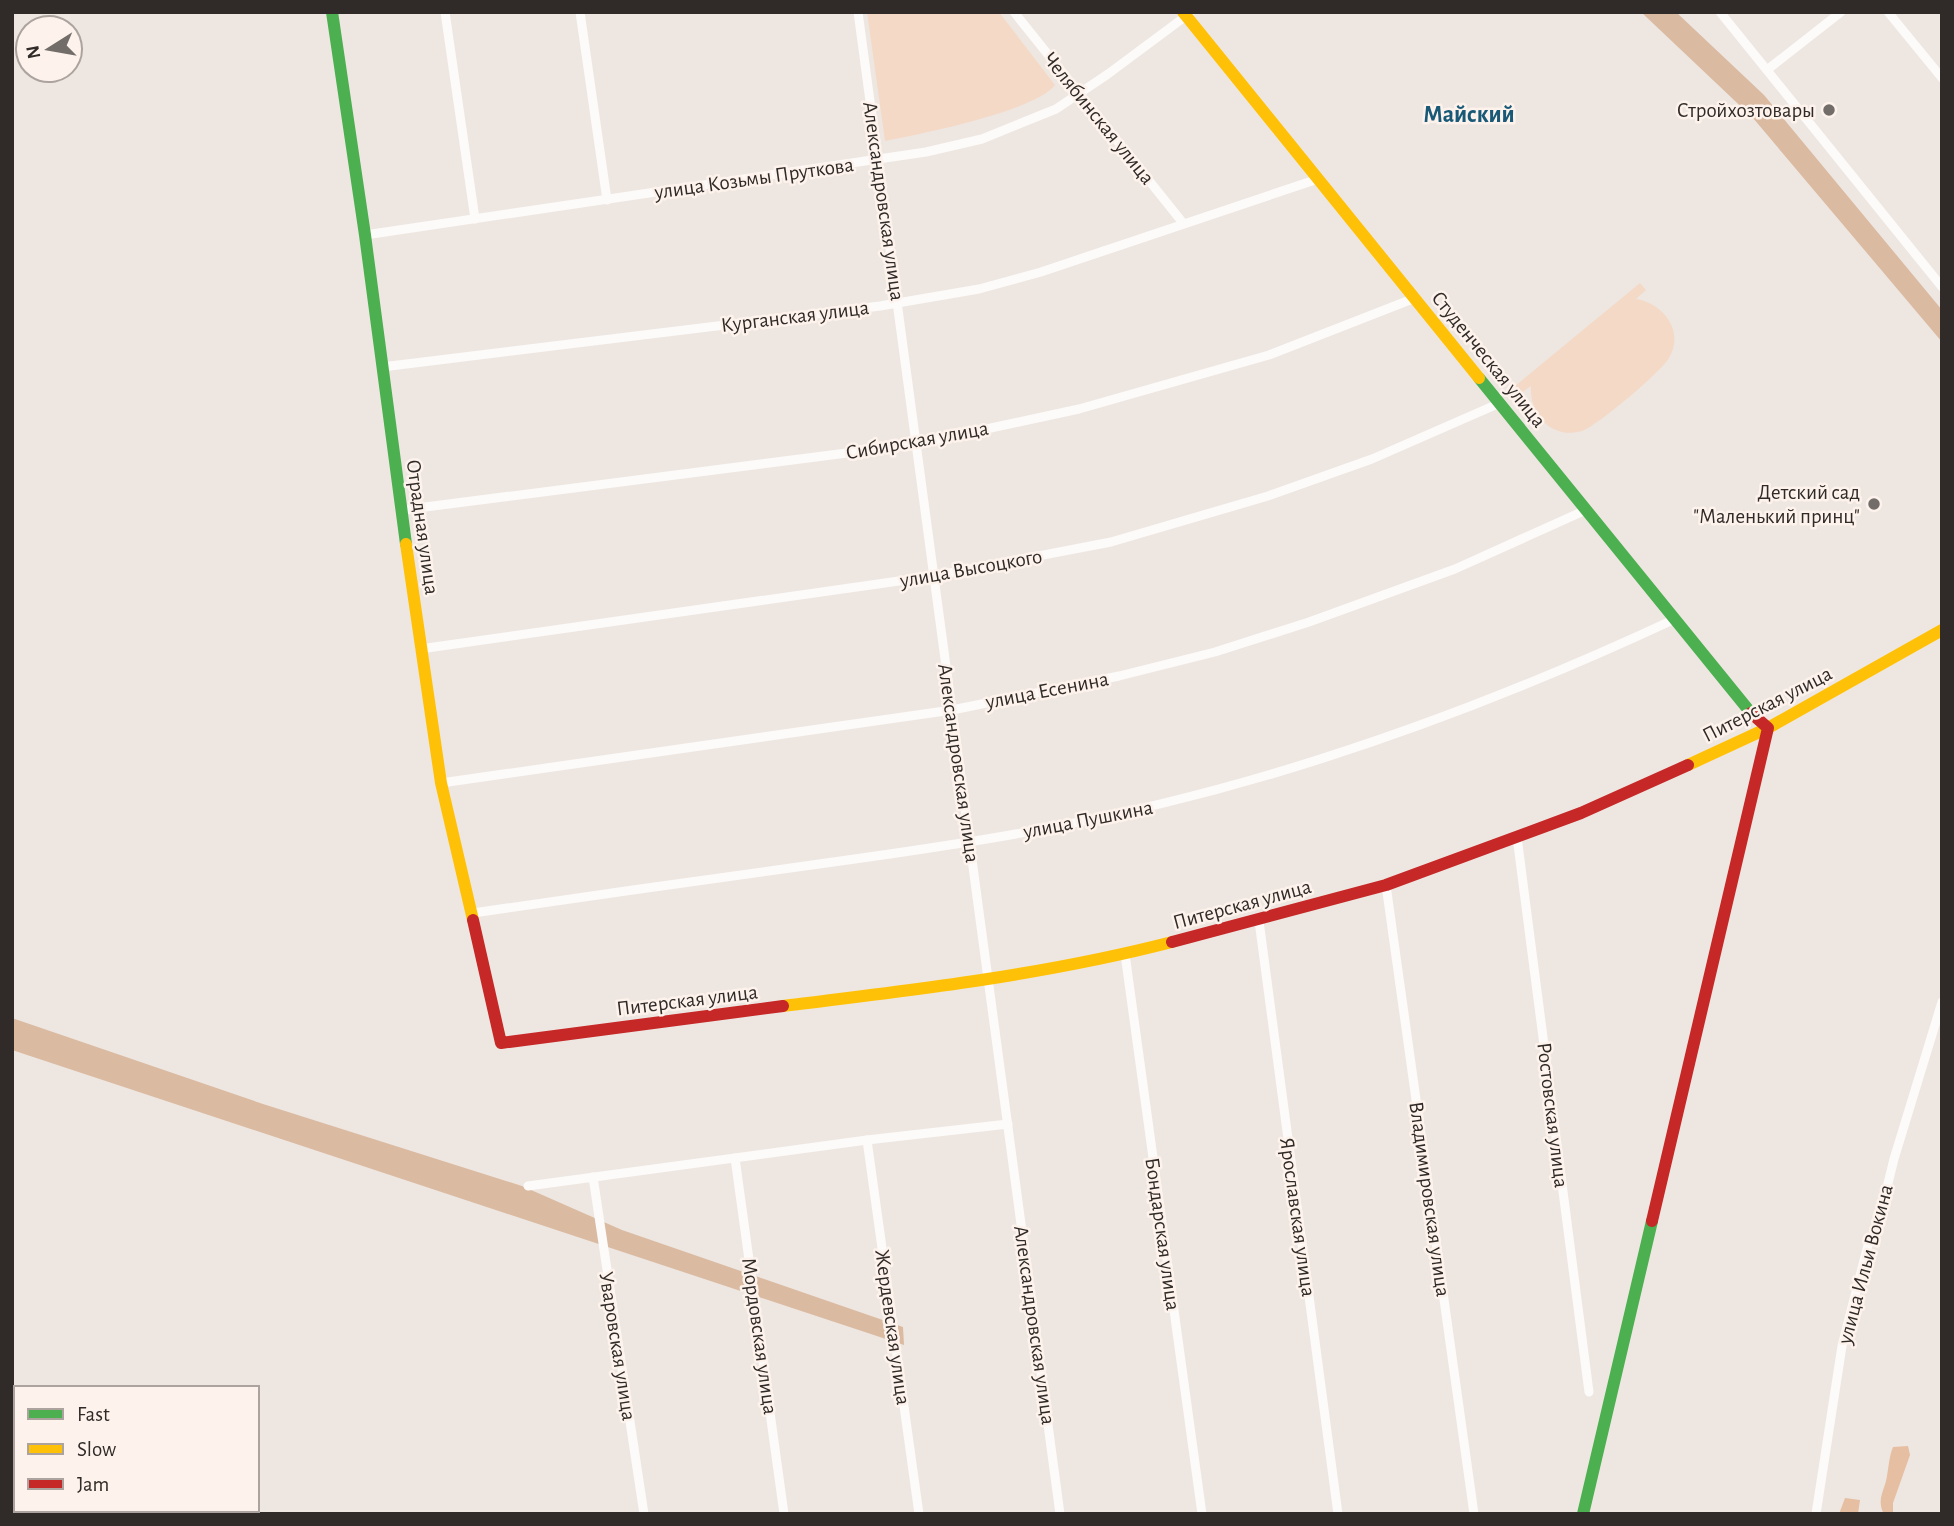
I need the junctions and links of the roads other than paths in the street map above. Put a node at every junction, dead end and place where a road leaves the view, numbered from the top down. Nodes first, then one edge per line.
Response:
1 (332, 12) edge
2 (445, 12) edge
3 (580, 12) edge
4 (858, 12) edge
5 (1014, 12) edge
6 (1720, 12) edge
7 (1840, 12) edge
8 (1888, 12) edge
9 (1187, 14) edge
10 (1767, 70) junction
11 (1942, 78) edge
12 (1080, 93) junction
13 (878, 160) junction
14 (1318, 179) junction
15 (607, 200) junction
16 (475, 219) junction
17 (1182, 223) junction
18 (365, 235) junction
19 (1942, 287) edge
20 (1415, 298) junction
21 (898, 304) junction
22 (382, 367) junction
23 (1500, 403) junction
24 (916, 444) junction
25 (402, 510) junction
26 (1586, 510) junction
27 (934, 576) junction
28 (1675, 619) junction
29 (1942, 630) edge
30 (420, 649) junction
31 (952, 710) junction
32 (1768, 728) junction
33 (441, 782) junction
34 (1517, 837) junction
35 (970, 843) junction
36 (1386, 884) junction
37 (473, 913) junction
38 (1259, 921) junction
39 (1125, 954) junction
40 (989, 980) junction
41 (1942, 1002) edge
42 (1939, 1021) edge
43 (501, 1043) joint
44 (1008, 1124) junction
45 (867, 1140) junction
46 (735, 1158) junction
47 (593, 1177) junction
48 (528, 1186) dead end
49 (1589, 1392) dead end
50 (644, 1514) edge
51 (784, 1514) edge
52 (919, 1514) edge
53 (1060, 1514) edge
54 (1202, 1514) edge
55 (1338, 1514) edge
56 (1474, 1514) edge
57 (1583, 1514) edge
58 (1815, 1514) edge

1 - 18 street, Отрадная улица
2 - 16 street
3 - 15 street
4 - 13 street, Александровская улица
5 - 12 street, Челябинская улица
6 - 10 street
7 - 10 street
8 - 11 street
9 - 12 street, улица Козьмы Пруткова
9 - 14 street, Студенческая улица
10 - 19 street
12 - 13 street, улица Козьмы Пруткова
12 - 17 street, Челябинская улица
13 - 15 street, улица Козьмы Пруткова
13 - 21 street, Александровская улица
14 - 17 street, Курганская улица
14 - 20 street, Студенческая улица
15 - 16 street, улица Козьмы Пруткова
16 - 18 street, улица Козьмы Пруткова
17 - 21 street, Курганская улица
18 - 22 street, Отрадная улица
20 - 23 street, Студенческая улица
20 - 24 street, Сибирская улица
21 - 22 street, Курганская улица
21 - 24 street, Александровская улица
22 - 25 street, Отрадная улица
23 - 26 street, Студенческая улица
23 - 27 street, улица Высоцкого
24 - 25 street, Сибирская улица
24 - 27 street, Александровская улица
25 - 30 street, Отрадная улица
26 - 28 street, Студенческая улица
26 - 31 street, улица Есенина
27 - 30 street, улица Высоцкого
27 - 31 street, Александровская улица
28 - 32 street, Студенческая улица
28 - 35 street, улица Пушкина
29 - 32 street, Питерская улица
30 - 33 street, Отрадная улица
31 - 33 street, улица Есенина
31 - 35 street, Александровская улица
32 - 34 street, Питерская улица
32 - 57 street
33 - 37 street, Отрадная улица
34 - 36 street, Питерская улица
34 - 49 street, Ростовская улица
35 - 37 street, улица Пушкина
35 - 40 street, Александровская улица
36 - 38 street, Питерская улица
36 - 56 street, Владимировская улица
37 - 43 street, Отрадная улица
38 - 39 street, Питерская улица
38 - 55 street, Ярославская улица
39 - 40 street, Питерская улица
39 - 54 street, Бондарская улица
40 - 43 street, Питерская улица
40 - 44 street, Александровская улица
41 - 42 street, улица Ильи Вокина
42 - 58 street, улица Ильи Вокина
44 - 45 street
44 - 53 street, Александровская улица
45 - 46 street
45 - 52 street, Жердевская улица
46 - 47 street
46 - 51 street, Мордовская улица
47 - 48 street
47 - 50 street, Уваровская улица

